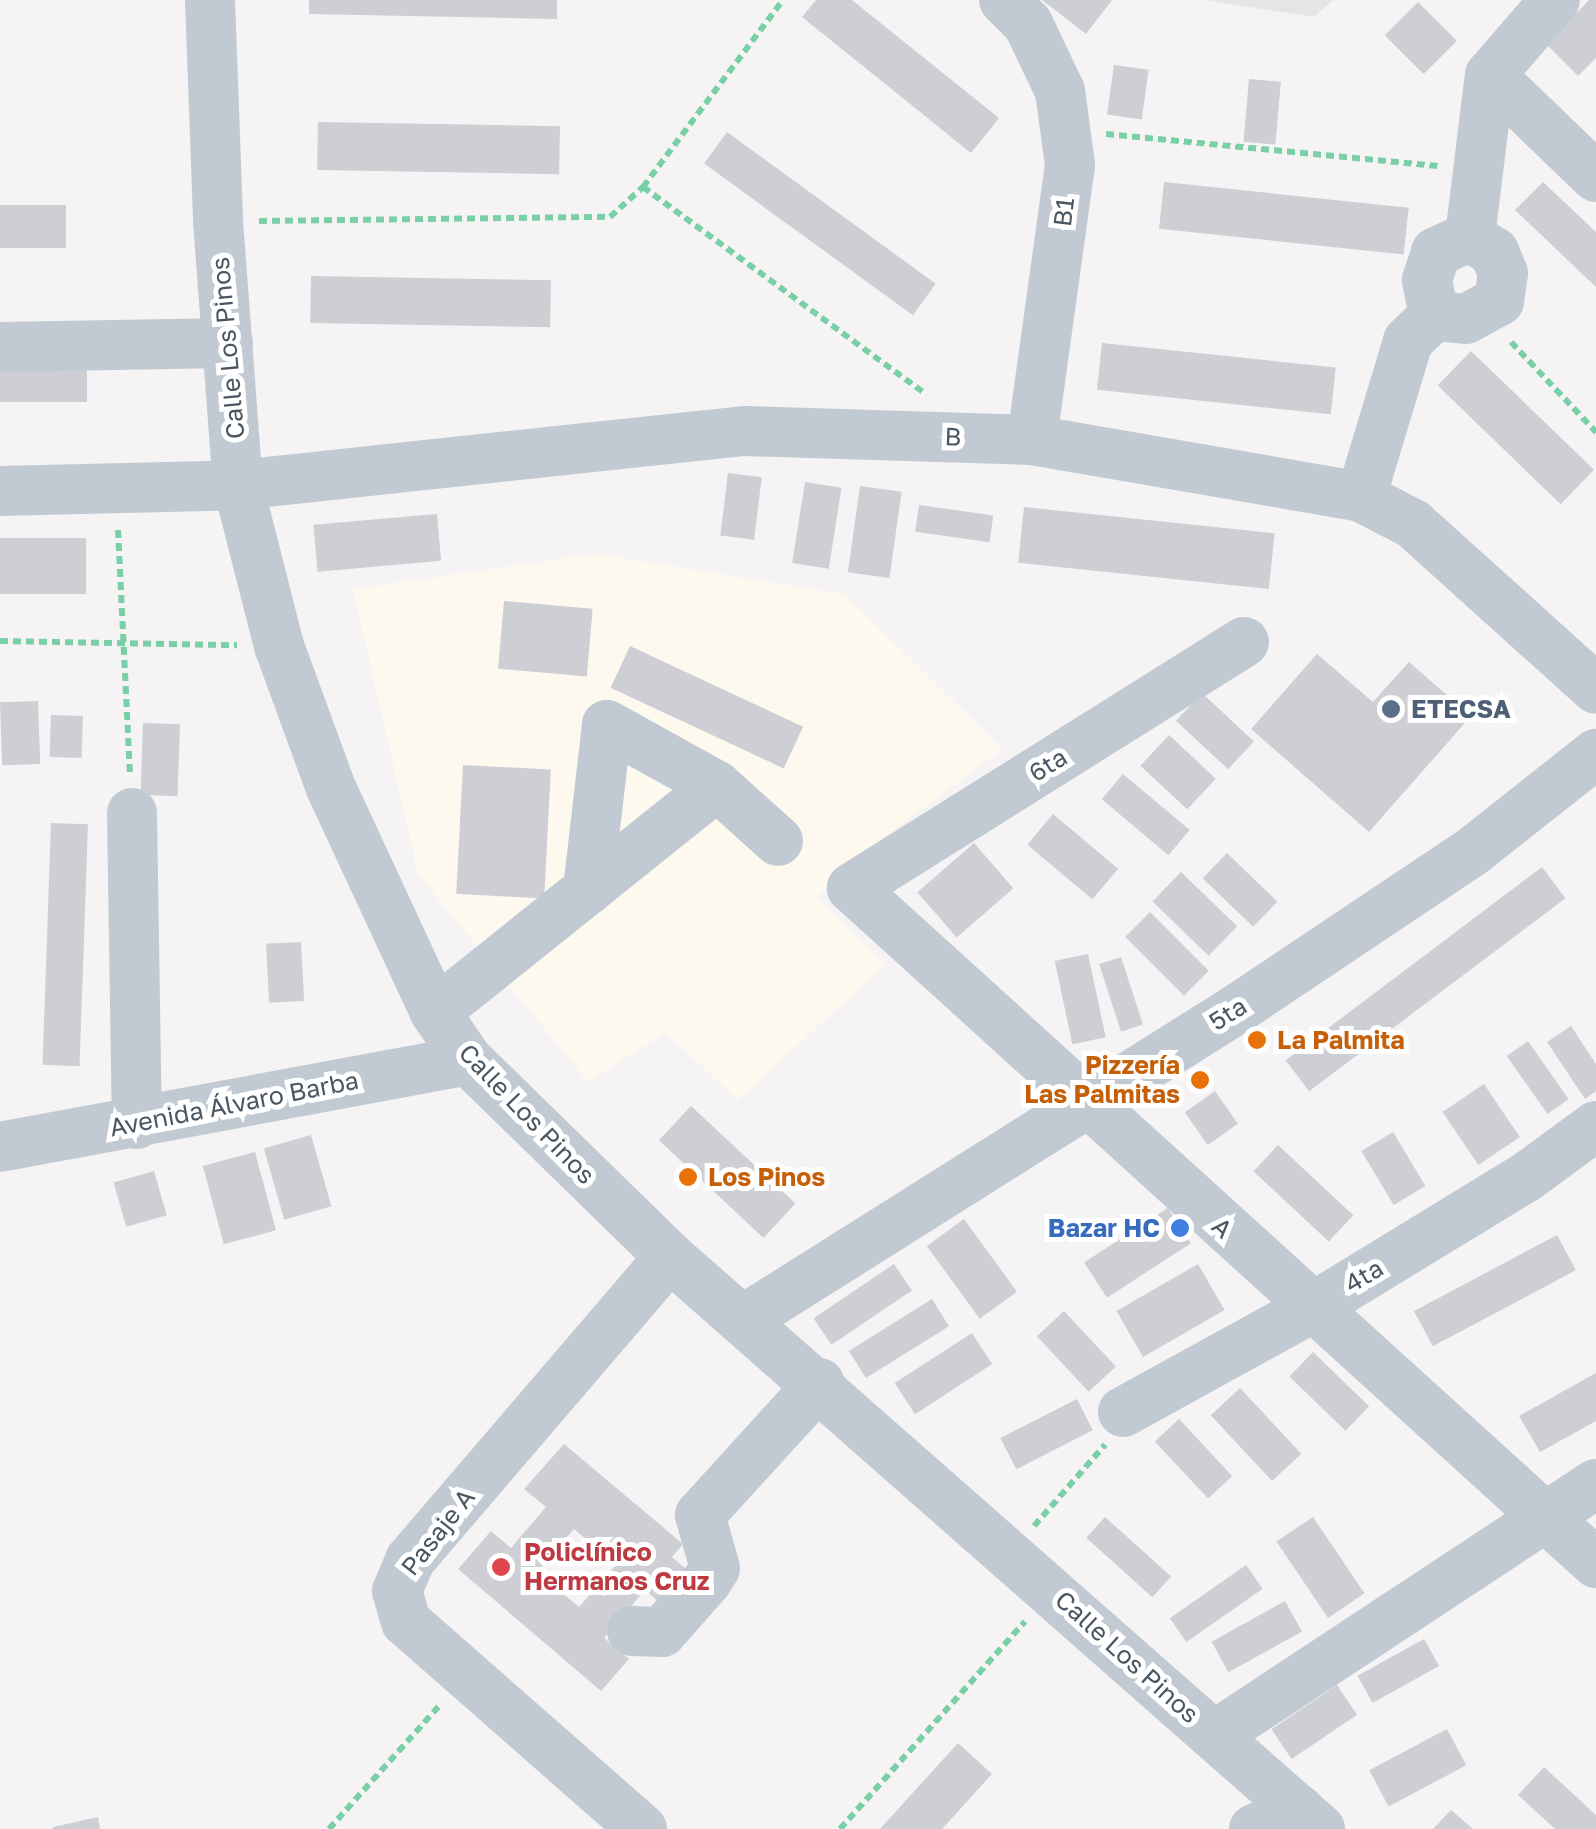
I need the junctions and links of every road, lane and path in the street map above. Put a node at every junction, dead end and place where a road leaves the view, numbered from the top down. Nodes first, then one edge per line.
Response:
1 (210, 0) edge
2 (783, 0) edge
3 (1004, 0) edge
4 (1555, 0) edge
5 (1490, 75) junction
6 (1066, 130) junction
7 (1478, 170) junction
8 (1596, 177) edge
9 (643, 187) junction
10 (218, 221) junction
11 (1470, 237) junction
12 (1484, 313) junction
13 (1434, 316) junction
14 (228, 343) junction
15 (0, 347) edge
16 (1596, 432) edge
17 (1009, 439) junction
18 (238, 485) junction
19 (116, 488) junction
20 (0, 491) edge
21 (1361, 497) junction
22 (0, 641) edge
23 (1244, 642) dead end
24 (124, 643) junction
25 (278, 646) junction
26 (1596, 690) edge
27 (1596, 754) edge
28 (717, 786) junction
29 (132, 813) joint
30 (778, 841) dead end
31 (852, 888) joint
32 (588, 890) junction
33 (435, 1012) junction
34 (468, 1060) junction
35 (1083, 1100) junction
36 (137, 1124) junction
37 (1596, 1126) edge
38 (0, 1147) edge
39 (670, 1257) junction
40 (1310, 1309) junction
41 (746, 1318) junction
42 (820, 1383) junction
43 (1133, 1406) joint
44 (1596, 1484) edge
45 (1543, 1515) junction
46 (1010, 1554) junction
47 (1596, 1563) edge
48 (1052, 1590) junction
49 (632, 1630) dead end
50 (468, 1674) junction
51 (1216, 1736) junction
52 (1310, 1819) edge
53 (329, 1829) edge
54 (642, 1829) edge
55 (840, 1829) edge
56 (1254, 1829) edge

1 - 10 street, Calle Los Pinos
2 - 9 path
3 - 6 street, B1
4 - 5 street
5 - 7 street
5 - 8 street
6 - 7 path
6 - 17 street, B1
7 - 11 street
9 - 10 path
9 - 17 path
10 - 14 street, Calle Los Pinos
11 - 12 street
11 - 13 street
12 - 13 street
12 - 16 path
13 - 21 street
14 - 15 street
14 - 18 street, Calle Los Pinos
17 - 18 street, B
17 - 21 street, B
18 - 19 street, B
18 - 25 street, Calle Los Pinos
19 - 20 street, B
19 - 24 path
21 - 26 street, B
22 - 24 path
23 - 31 street, 6ta
24 - 25 path
24 - 29 path
25 - 33 street, Calle Los Pinos
27 - 35 street, 5ta
28 - 30 street
28 - 32 street
28 - 32 street
29 - 36 street
31 - 35 street, A
32 - 33 street
33 - 34 street, Calle Los Pinos
34 - 36 street, Avenida Álvaro Barba
34 - 39 street, Calle Los Pinos
35 - 40 street, A
35 - 41 street, 5ta
36 - 38 street, Avenida Álvaro Barba
37 - 40 street, 4ta
39 - 41 street, Calle Los Pinos
39 - 50 street, Pasaje A
40 - 43 street, 4ta
40 - 45 street, A
41 - 42 street, Calle Los Pinos
42 - 46 street, Calle Los Pinos
42 - 49 street
43 - 46 path
44 - 45 street
45 - 47 street, A
45 - 51 street
46 - 48 street, Calle Los Pinos
48 - 51 street, Calle Los Pinos
48 - 55 path
50 - 53 path
50 - 54 street, Pasaje A
51 - 52 street, Calle Los Pinos
52 - 56 street

